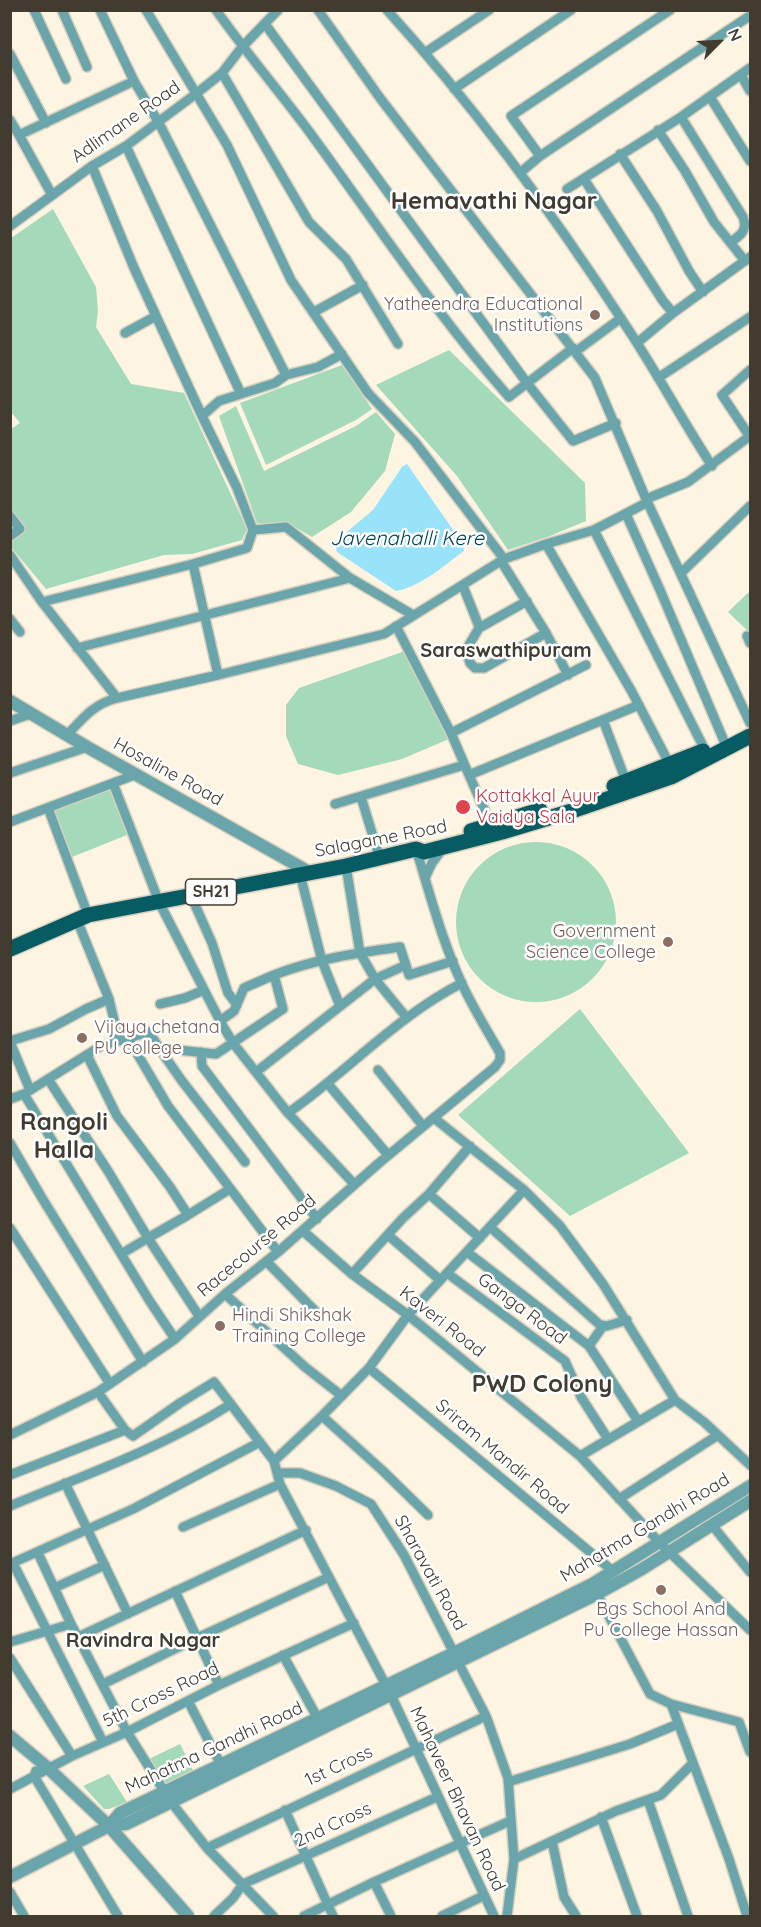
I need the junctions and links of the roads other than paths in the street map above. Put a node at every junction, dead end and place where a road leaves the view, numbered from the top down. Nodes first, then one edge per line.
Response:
1 (34, 10) edge
2 (62, 10) edge
3 (100, 10) edge
4 (146, 10) edge
5 (216, 10) edge
6 (318, 10) edge
7 (402, 10) edge
8 (489, 10) edge
9 (571, 10) edge
10 (670, 10) edge
11 (273, 12) edge
12 (390, 14) edge
13 (747, 17) edge
14 (265, 24) junction
15 (242, 47) junction
16 (426, 52) junction
17 (10, 54) edge
18 (87, 67) dead end
19 (750, 68) edge
20 (222, 73) junction
21 (741, 75) junction
22 (66, 79) dead end
23 (134, 81) junction
24 (454, 89) junction
25 (750, 91) edge
26 (197, 93) junction
27 (710, 97) junction
28 (681, 117) junction
29 (10, 120) edge
30 (46, 123) junction
31 (159, 123) junction
32 (658, 130) junction
33 (18, 135) junction
34 (126, 146) junction
35 (620, 154) junction
36 (540, 156) junction
37 (750, 161) edge
38 (92, 166) junction
39 (520, 172) junction
40 (584, 179) junction
41 (567, 189) dead end
42 (52, 195) junction
43 (10, 226) edge
44 (731, 242) junction
45 (748, 259) edge
46 (363, 285) junction
47 (703, 292) junction
48 (314, 312) junction
49 (674, 313) junction
50 (156, 316) junction
51 (750, 317) edge
52 (621, 318) junction
53 (125, 333) dead end
54 (637, 343) junction
55 (398, 344) dead end
56 (574, 350) junction
57 (342, 354) junction
58 (750, 370) edge
59 (286, 375) junction
60 (658, 378) junction
61 (527, 383) junction
62 (241, 394) junction
63 (201, 416) junction
64 (616, 423) junction
65 (750, 436) edge
66 (712, 466) junction
67 (647, 501) junction
68 (750, 506) edge
69 (626, 514) junction
70 (10, 516) edge
71 (253, 530) junction
72 (594, 530) junction
73 (10, 536) edge
74 (546, 544) junction
75 (10, 555) edge
76 (502, 560) junction
77 (193, 564) junction
78 (681, 573) junction
79 (350, 578) junction
80 (463, 586) junction
81 (42, 602) junction
82 (526, 602) junction
83 (413, 615) junction
84 (205, 616) junction
85 (10, 619) edge
86 (396, 626) junction
87 (478, 628) junction
88 (20, 632) dead end
89 (546, 633) junction
90 (77, 648) junction
91 (586, 665) dead end
92 (218, 675) junction
93 (568, 675) junction
94 (117, 698) junction
95 (10, 700) edge
96 (639, 705) junction
97 (30, 714) junction
98 (603, 720) junction
99 (10, 721) edge
100 (750, 724) edge
101 (451, 733) junction
102 (68, 734) junction
103 (750, 736) edge
104 (723, 741) junction
105 (87, 747) junction
106 (705, 750) junction
107 (464, 765) junction
108 (670, 765) junction
109 (10, 772) edge
110 (137, 774) junction
111 (469, 776) junction
112 (626, 781) junction
113 (113, 783) junction
114 (361, 797) junction
115 (335, 804) dead end
116 (48, 808) junction
117 (10, 822) edge
118 (493, 829) junction
119 (445, 847) junction
120 (416, 849) junction
121 (380, 859) junction
122 (346, 866) junction
123 (305, 873) junction
124 (425, 878) junction
125 (191, 896) junction
126 (159, 902) junction
127 (83, 917) junction
128 (10, 949) edge
129 (360, 953) junction
130 (322, 961) junction
131 (453, 961) junction
132 (406, 965) junction
133 (274, 975) junction
134 (375, 979) junction
135 (462, 983) junction
136 (204, 990) junction
137 (109, 999) junction
138 (160, 1004) dead end
139 (237, 1005) junction
140 (340, 1006) junction
141 (407, 1018) junction
142 (220, 1021) junction
143 (123, 1040) junction
144 (10, 1041) edge
145 (233, 1043) junction
146 (159, 1048) junction
147 (201, 1052) junction
148 (87, 1055) junction
149 (378, 1070) dead end
150 (256, 1072) junction
151 (48, 1079) junction
152 (328, 1084) junction
153 (27, 1092) junction
154 (10, 1099) edge
155 (288, 1113) junction
156 (434, 1118) junction
157 (423, 1126) junction
158 (10, 1143) edge
159 (470, 1146) junction
160 (388, 1155) junction
161 (245, 1162) dead end
162 (354, 1184) junction
163 (230, 1189) junction
164 (524, 1190) junction
165 (429, 1194) junction
166 (188, 1215) junction
167 (317, 1219) junction
168 (490, 1227) junction
169 (10, 1228) edge
170 (303, 1231) junction
171 (387, 1235) junction
172 (148, 1238) junction
173 (480, 1238) junction
174 (14, 1242) edge
175 (278, 1252) junction
176 (467, 1252) junction
177 (121, 1254) junction
178 (267, 1262) junction
179 (352, 1274) junction
180 (443, 1277) junction
181 (225, 1293) junction
182 (318, 1314) dead end
183 (408, 1315) junction
184 (199, 1316) junction
185 (627, 1320) junction
186 (603, 1326) junction
187 (175, 1339) junction
188 (589, 1346) junction
189 (143, 1362) junction
190 (369, 1368) junction
191 (110, 1384) junction
192 (98, 1392) junction
193 (342, 1396) junction
194 (675, 1401) junction
195 (231, 1404) junction
196 (322, 1416) junction
197 (638, 1421) junction
198 (129, 1433) junction
199 (10, 1435) edge
200 (718, 1435) junction
201 (608, 1439) junction
202 (260, 1442) junction
203 (151, 1447) junction
204 (580, 1456) junction
205 (274, 1461) junction
206 (750, 1465) edge
207 (277, 1473) junction
208 (10, 1475) edge
209 (65, 1483) junction
210 (280, 1484) junction
211 (750, 1486) edge
212 (619, 1499) junction
213 (750, 1501) edge
214 (10, 1506) edge
215 (428, 1515) dead end
216 (712, 1525) junction
217 (183, 1527) dead end
218 (88, 1530) junction
219 (306, 1530) junction
220 (664, 1547) junction
221 (38, 1553) junction
222 (12, 1563) edge
223 (105, 1565) junction
224 (614, 1572) junction
225 (750, 1572) edge
226 (329, 1577) junction
227 (54, 1588) junction
228 (594, 1589) junction
229 (175, 1591) junction
230 (128, 1614) junction
231 (354, 1623) junction
232 (71, 1624) junction
233 (750, 1630) edge
234 (48, 1632) junction
235 (78, 1637) junction
236 (197, 1638) junction
237 (10, 1642) edge
238 (283, 1655) junction
239 (10, 1658) edge
240 (456, 1658) junction
241 (103, 1684) junction
242 (219, 1685) junction
243 (388, 1690) junction
244 (188, 1701) junction
245 (671, 1704) junction
246 (486, 1716) junction
247 (318, 1719) junction
248 (740, 1722) junction
249 (750, 1722) edge
250 (678, 1724) junction
251 (128, 1732) junction
252 (10, 1736) edge
253 (293, 1737) junction
254 (103, 1742) junction
255 (416, 1749) junction
256 (750, 1752) edge
257 (72, 1756) junction
258 (693, 1763) junction
259 (44, 1764) junction
260 (221, 1765) junction
261 (34, 1776) junction
262 (508, 1782) junction
263 (10, 1789) edge
264 (167, 1796) junction
265 (437, 1797) junction
266 (648, 1800) junction
267 (285, 1810) junction
268 (601, 1817) junction
269 (510, 1821) junction
270 (109, 1826) junction
271 (552, 1841) junction
272 (459, 1844) junction
273 (74, 1845) junction
274 (207, 1848) junction
275 (306, 1856) junction
276 (514, 1859) junction
277 (10, 1877) edge
278 (374, 1882) junction
279 (243, 1884) junction
280 (10, 1892) edge
281 (483, 1896) junction
282 (327, 1905) junction
283 (748, 1914) edge
284 (24, 1917) edge
285 (118, 1917) edge
286 (188, 1917) edge
287 (214, 1917) edge
288 (273, 1917) edge
289 (304, 1917) edge
290 (333, 1917) edge
291 (391, 1917) edge
292 (442, 1917) edge
293 (494, 1917) edge
294 (507, 1917) edge
295 (576, 1917) edge
296 (638, 1917) edge
297 (688, 1917) edge

1 - 22 street
2 - 18 street
3 - 23 street
4 - 26 street
5 - 15 street
6 - 56 street
7 - 12 street
8 - 16 street
9 - 24 street
10 - 36 street
11 - 14 street, Adlimane Road
12 - 16 street
13 - 36 street
14 - 15 street, Adlimane Road
14 - 61 street
15 - 20 street, Adlimane Road
15 - 61 street
16 - 24 street
17 - 30 street
19 - 21 street
20 - 26 street, Adlimane Road
20 - 46 street
21 - 25 street
21 - 27 street
23 - 30 street
23 - 31 street
24 - 39 street
26 - 31 street, Adlimane Road
26 - 48 street
27 - 28 street
27 - 37 street
28 - 32 street
28 - 44 street
29 - 33 street
30 - 33 street
31 - 34 street, Adlimane Road
31 - 59 street
32 - 35 street
32 - 44 street
33 - 42 street
34 - 38 street, Adlimane Road
34 - 62 street
35 - 40 street
35 - 47 street
36 - 39 street
38 - 42 street, Adlimane Road
38 - 50 street
39 - 52 street
40 - 41 street
40 - 49 street
42 - 43 street, Adlimane Road
44 - 45 street
45 - 47 street
46 - 48 street
46 - 55 street
47 - 49 street
48 - 57 street
49 - 54 street
50 - 53 street
50 - 63 street
51 - 60 street
52 - 54 street
52 - 56 street
54 - 60 street
56 - 61 street
56 - 64 street
57 - 59 street
57 - 76 street
58 - 65 street
59 - 62 street
60 - 66 street
61 - 64 street
62 - 63 street
63 - 71 street
64 - 67 street
65 - 66 street
66 - 67 street
67 - 69 street
67 - 78 street
68 - 78 street
69 - 72 street
69 - 104 street
70 - 73 street
71 - 77 street
71 - 79 street
72 - 74 street
72 - 106 street
74 - 76 street
74 - 96 street
75 - 81 street
76 - 80 street
76 - 82 street
77 - 81 street
77 - 84 street
78 - 100 street
79 - 83 street
79 - 84 street
80 - 83 street
80 - 87 street
81 - 90 street
82 - 87 street
82 - 89 street
83 - 86 street
84 - 90 street
84 - 92 street
85 - 88 street
86 - 92 street
86 - 101 street
87 - 89 street
89 - 93 street
90 - 94 street
91 - 93 street
92 - 94 street
93 - 101 street
94 - 102 street
95 - 97 street, Hosaline Road
96 - 98 street
96 - 108 street
97 - 99 street
97 - 102 street, Hosaline Road
98 - 111 street
98 - 112 street
100 - 104 main road
101 - 107 street
102 - 105 street, Hosaline Road
103 - 118 main road, Salagame Road / SH21
104 - 106 main road
105 - 109 street
105 - 110 street, Hosaline Road
106 - 108 main road
107 - 111 street
107 - 114 street
108 - 112 main road
110 - 113 street
110 - 123 street, Hosaline Road
111 - 118 street
112 - 118 main road
113 - 116 street
113 - 126 street
114 - 115 street
114 - 121 street
116 - 117 street
116 - 127 street
118 - 119 main road, Salagame Road / SH21
118 - 120 main road
119 - 120 main road, Salagame Road / SH21
119 - 124 street
120 - 121 main road, Salagame Road / SH21
120 - 124 street
121 - 122 main road, Salagame Road / SH21
122 - 123 main road, Salagame Road / SH21
122 - 129 street
123 - 125 main road, Salagame Road / SH21
123 - 130 street
124 - 131 street
125 - 126 main road, Salagame Road / SH21
125 - 139 street
126 - 127 main road, Salagame Road / SH21
126 - 136 street
127 - 128 main road, Salagame Road / SH21
127 - 137 street
129 - 130 street
129 - 132 street
129 - 134 street
130 - 133 street
130 - 140 street
131 - 132 street
131 - 135 street
132 - 134 street
133 - 139 street
133 - 145 street
134 - 140 street
134 - 141 street
135 - 141 street
135 - 156 street, Racecourse Road
136 - 138 street
136 - 142 street
137 - 143 street
137 - 144 street
139 - 142 street
140 - 150 street
141 - 152 street
142 - 145 street
143 - 146 street
143 - 148 street
143 - 163 street
144 - 153 street
145 - 147 street
145 - 150 street
146 - 147 street
146 - 161 street
147 - 167 street
148 - 151 street
148 - 166 street
149 - 157 street
150 - 155 street
151 - 153 street
151 - 172 street
152 - 155 street
152 - 160 street
153 - 154 street
153 - 177 street
155 - 162 street
156 - 157 street, Racecourse Road
156 - 159 street
157 - 160 street, Racecourse Road
158 - 189 street
159 - 164 street
159 - 165 street
160 - 162 street, Racecourse Road
162 - 167 street, Racecourse Road
163 - 166 street
163 - 175 street
164 - 168 street
164 - 185 street
165 - 171 street
165 - 173 street
166 - 172 street
167 - 170 street, Racecourse Road
168 - 173 street
168 - 186 street
169 - 174 street
170 - 175 street, Racecourse Road
170 - 179 street, Kaveri Road
171 - 179 street
171 - 180 street, Ganga Road
172 - 177 street
172 - 184 street
173 - 176 street
174 - 191 street
175 - 178 street, Racecourse Road
176 - 180 street
176 - 188 street
177 - 187 street
178 - 181 street, Racecourse Road
178 - 182 street
179 - 183 street, Kaveri Road
180 - 183 street
180 - 201 street, Ganga Road
181 - 184 street, Racecourse Road
181 - 193 street
183 - 190 street
183 - 204 street, Kaveri Road
184 - 187 street, Racecourse Road
185 - 186 street
185 - 194 street
186 - 188 street
187 - 189 street, Racecourse Road
188 - 197 street
189 - 191 street, Racecourse Road
190 - 193 street
190 - 224 street, Sriram Mandir Road
191 - 192 street, Racecourse Road
192 - 198 street
192 - 199 street, Racecourse Road
193 - 196 street
194 - 197 street
194 - 200 street
195 - 198 street
195 - 202 street
195 - 203 street
196 - 205 street
196 - 215 street
197 - 201 street
198 - 203 street
198 - 208 street
200 - 206 street
200 - 212 street
201 - 204 street
202 - 205 street
202 - 218 street
203 - 209 street
204 - 212 street, Kaveri Road
205 - 207 street, Mahaveer Bhavan Road
207 - 210 street, Mahaveer Bhavan Road
207 - 240 street, Sharavati Road
209 - 214 street
209 - 218 street
210 - 217 street
210 - 219 street, Mahaveer Bhavan Road
211 - 220 street, Mahatma Gandhi Road
212 - 220 street, Kaveri Road
213 - 216 street, Mahatma Gandhi Road
216 - 220 street, Mahatma Gandhi Road
216 - 225 street
218 - 221 street
218 - 223 street
219 - 226 street, Mahaveer Bhavan Road
219 - 229 street
220 - 224 street, Mahatma Gandhi Road
220 - 228 street, Mahatma Gandhi Road
220 - 233 street, Kaveri Road
221 - 222 street
221 - 227 street
222 - 234 street
223 - 227 street
223 - 230 street
224 - 228 street, Mahatma Gandhi Road
226 - 231 street, Mahaveer Bhavan Road
226 - 236 street
227 - 232 street
228 - 240 street, Mahatma Gandhi Road
228 - 245 street
229 - 230 street
229 - 236 street
230 - 235 street
231 - 238 street, 5th Cross Road
231 - 243 street, Mahaveer Bhavan Road
232 - 234 street
232 - 235 street
234 - 237 street
234 - 254 street
235 - 241 street
236 - 241 street
236 - 242 street
238 - 242 street, 5th Cross Road
238 - 247 street
239 - 257 street
240 - 243 street, Mahatma Gandhi Road
240 - 246 street, Sharavati Road
241 - 251 street
242 - 244 street, 5th Cross Road
243 - 247 street, Mahatma Gandhi Road
243 - 253 street, Mahatma Gandhi Road
243 - 255 street, Mahaveer Bhavan Road
244 - 251 street, 5th Cross Road
244 - 260 street
245 - 248 street
245 - 250 street
246 - 255 street, 1st Cross
246 - 262 street, Sharavati Road
247 - 253 street, Mahatma Gandhi Road
248 - 249 street
248 - 256 street
250 - 258 street
250 - 262 street
251 - 254 street, 5th Cross Road
251 - 264 street
252 - 259 street
253 - 260 street, Mahatma Gandhi Road
253 - 264 street, Mahatma Gandhi Road
254 - 257 street, 5th Cross Road
255 - 265 street, Mahaveer Bhavan Road
255 - 267 street, 1st Cross
257 - 259 street, 5th Cross Road
258 - 266 street
258 - 283 street
259 - 261 street
259 - 270 street
260 - 264 street, Mahatma Gandhi Road
261 - 263 street
261 - 273 street
262 - 269 street, Sharavati Road
264 - 270 street, Mahatma Gandhi Road
264 - 274 street
265 - 272 street, Mahaveer Bhavan Road
265 - 275 street, 2nd Cross
266 - 268 street
266 - 297 street
267 - 274 street, 1st Cross
267 - 275 street
268 - 271 street
268 - 296 street
269 - 272 street
269 - 276 street, Sharavati Road
270 - 273 street, Mahatma Gandhi Road
270 - 286 street
271 - 276 street
271 - 295 street
272 - 278 street
272 - 281 street, Mahaveer Bhavan Road
273 - 277 street, Mahatma Gandhi Road
273 - 285 street
274 - 279 street
275 - 279 street, 2nd Cross
275 - 282 street
276 - 294 street, Sharavati Road
278 - 282 street
278 - 291 street
279 - 287 street
279 - 288 street
280 - 284 street
281 - 292 street
281 - 293 street, Mahaveer Bhavan Road
282 - 289 street
282 - 290 street

